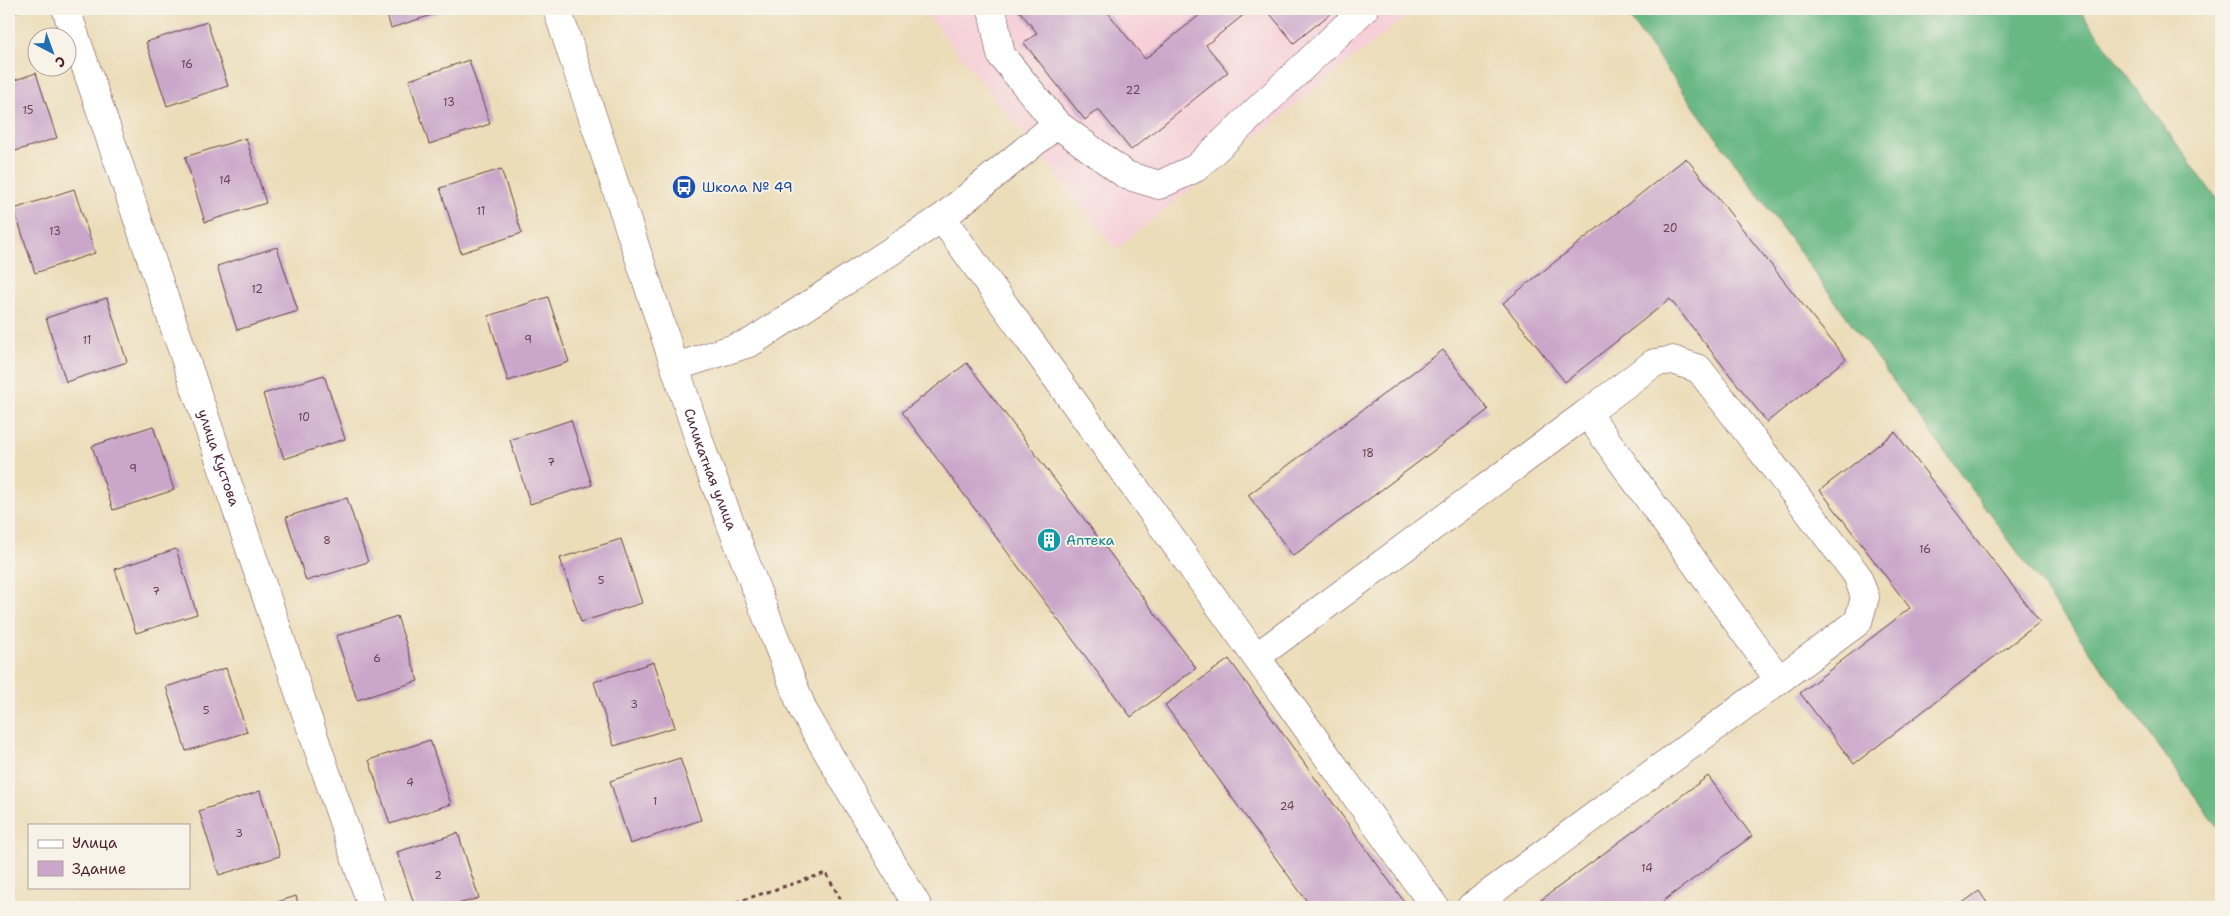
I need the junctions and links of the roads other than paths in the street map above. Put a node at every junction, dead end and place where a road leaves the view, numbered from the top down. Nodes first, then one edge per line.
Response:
1 (66, 9) edge
2 (557, 9) edge
3 (992, 9) edge
4 (1364, 9) edge
5 (1057, 124) junction
6 (942, 218) junction
7 (675, 367) junction
8 (1587, 413) junction
9 (1256, 657) junction
10 (1779, 680) junction
11 (372, 907) edge
12 (918, 907) edge
13 (1434, 907) edge
14 (1471, 907) edge

1 - 11 street, улица Кустова
2 - 7 street, Силикатная улица
3 - 5 street
4 - 5 street
5 - 6 street
6 - 7 street
6 - 9 street
7 - 12 street, Силикатная улица
8 - 9 street
8 - 10 street
8 - 10 street
9 - 13 street
10 - 14 street

